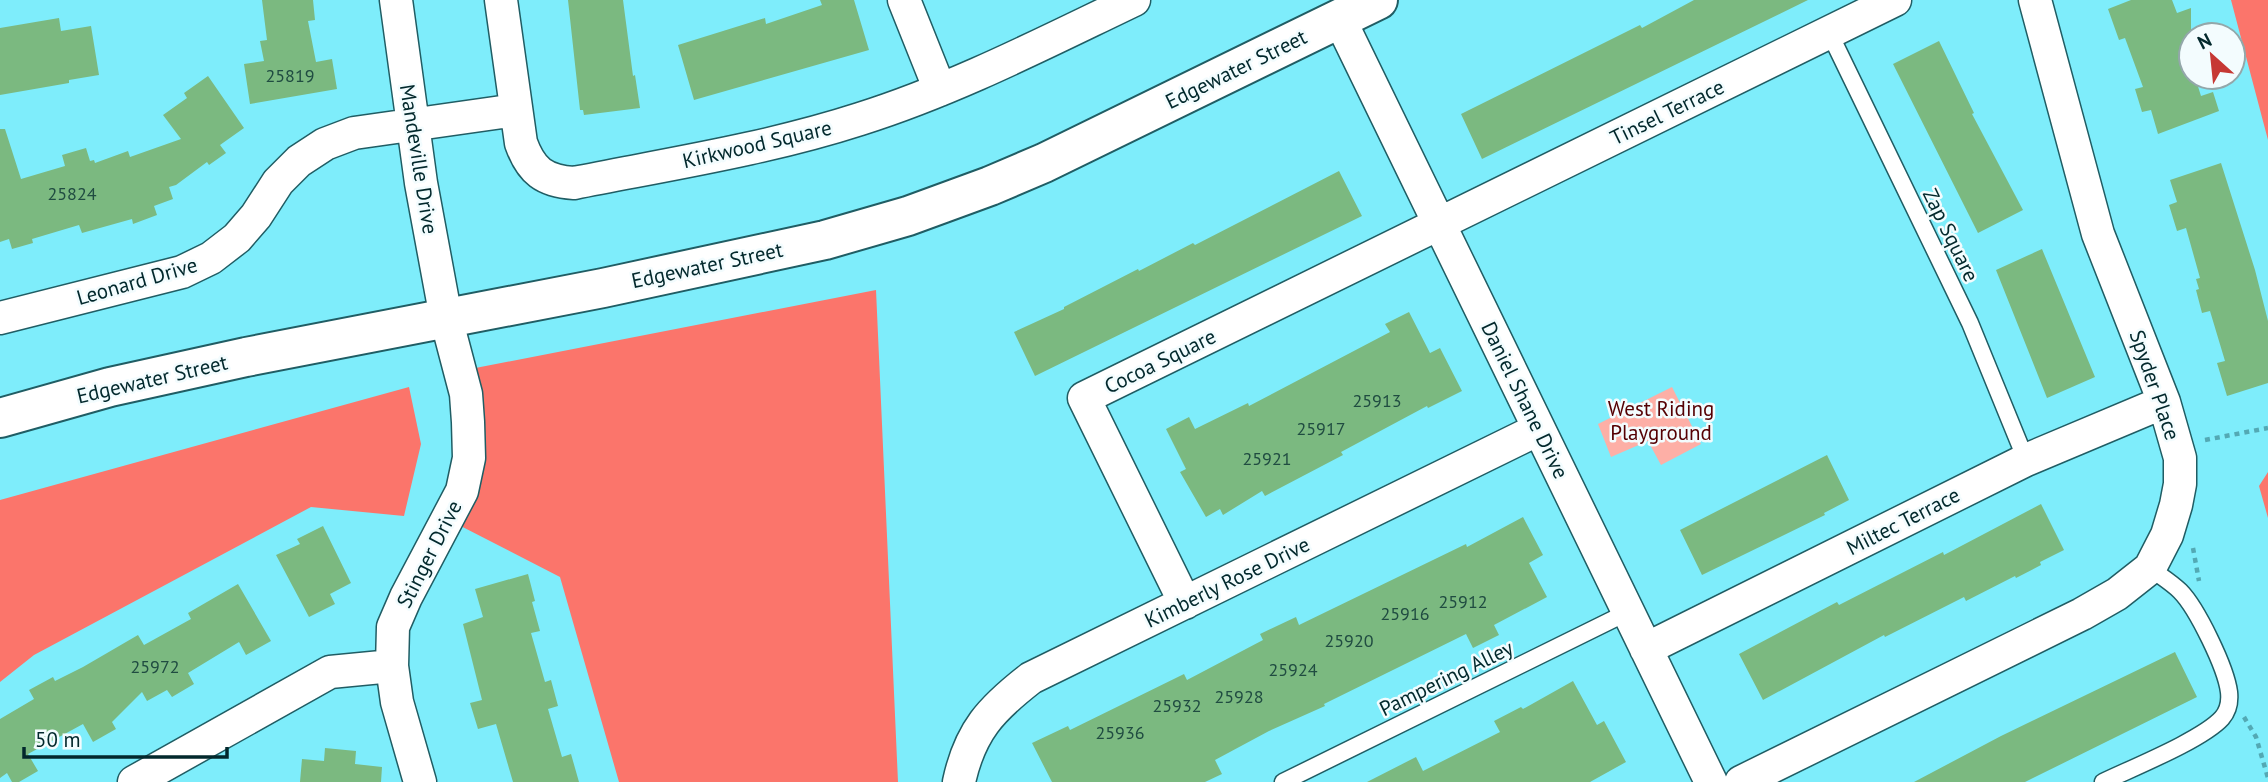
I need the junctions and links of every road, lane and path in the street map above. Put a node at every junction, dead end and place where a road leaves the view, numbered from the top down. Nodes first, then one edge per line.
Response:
1 (396, 0) edge
2 (501, 0) edge
3 (904, 0) edge
4 (1134, 0) edge
5 (1377, 0) edge
6 (1895, 0) edge
7 (2035, 0) edge
8 (1339, 19) junction
9 (1829, 32) junction
10 (940, 90) junction
11 (516, 110) junction
12 (413, 124) junction
13 (1440, 225) junction
14 (0, 318) edge
15 (446, 318) junction
16 (2164, 402) junction
17 (0, 418) edge
18 (2268, 428) edge
19 (1539, 429) junction
20 (2201, 441) dead end
21 (2026, 460) junction
22 (2150, 568) junction
23 (1185, 603) junction
24 (1628, 612) junction
25 (1646, 649) junction
26 (392, 666) junction
27 (134, 782) edge
28 (420, 782) edge
29 (959, 782) edge
30 (1283, 782) edge
31 (1711, 782) edge
32 (1741, 782) edge
33 (2103, 782) edge

1 - 12 street, Mandeville Drive
2 - 11 street, Kirkwood Square
3 - 10 street
4 - 10 street, Kirkwood Square
5 - 8 street, Edgewater Street
6 - 9 street, Tinsel Terrace
7 - 16 street, Spyder Place
8 - 13 street, Daniel Shane Drive
8 - 15 street, Edgewater Street
9 - 13 street, Tinsel Terrace
9 - 21 lane, Zap Square
10 - 11 street, Kirkwood Square
11 - 12 street, Leonard Drive
12 - 14 street, Leonard Drive
12 - 15 street, Mandeville Drive
13 - 19 street, Daniel Shane Drive
13 - 23 street, Cocoa Square
15 - 17 street, Edgewater Street
15 - 26 street, Stinger Drive
16 - 21 street, Miltec Terrace
16 - 22 street, Spyder Place
18 - 20 path
19 - 23 street, Kimberly Rose Drive
19 - 24 street, Daniel Shane Drive
21 - 25 street, Miltec Terrace
22 - 32 street, Spyder Place
22 - 33 lane
23 - 29 street, Kimberly Rose Drive
24 - 25 street, Daniel Shane Drive
24 - 30 lane, Pampering Alley
25 - 31 street, Daniel Shane Drive
26 - 27 street
26 - 28 street, Stinger Drive

